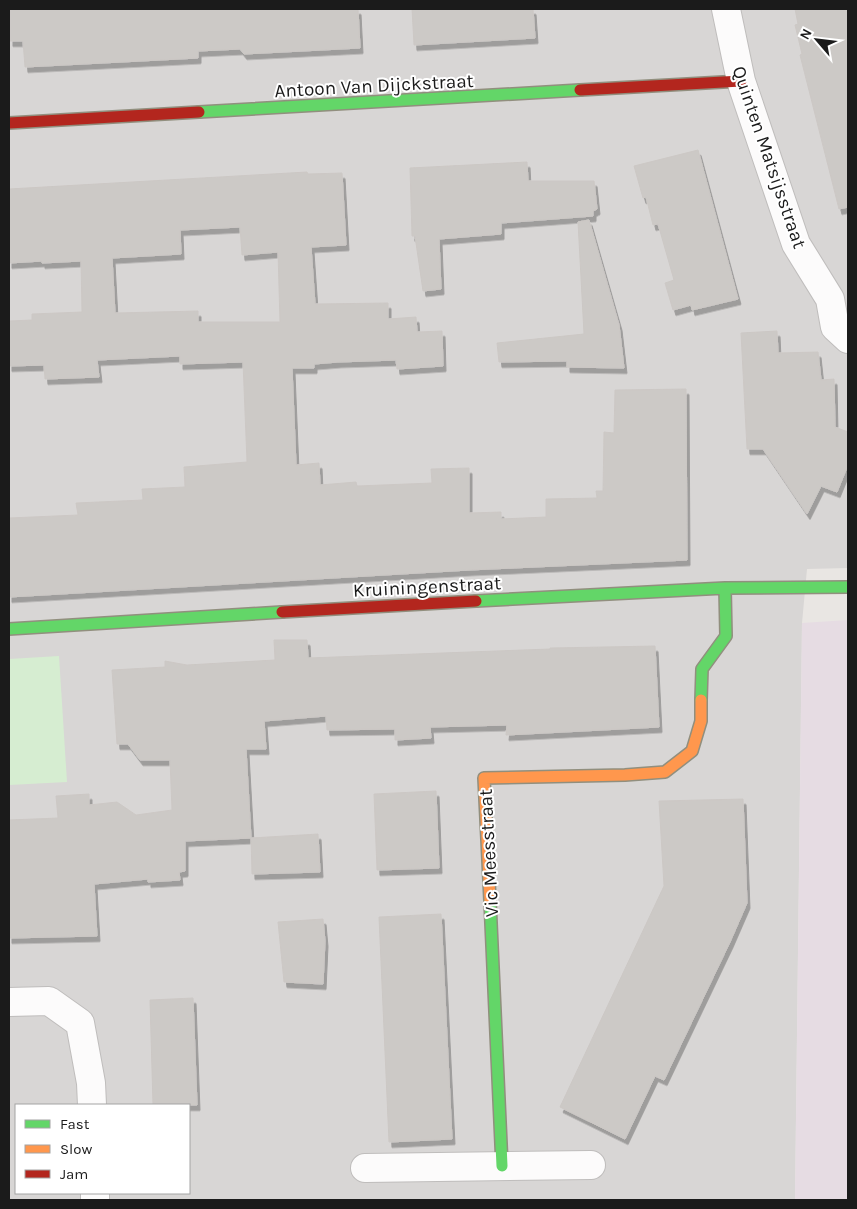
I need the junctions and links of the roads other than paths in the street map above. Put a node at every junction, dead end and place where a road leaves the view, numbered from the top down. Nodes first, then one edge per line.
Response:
1 (726, 9) edge
2 (741, 81) junction
3 (9, 123) edge
4 (839, 300) edge
5 (848, 339) edge
6 (846, 584) edge
7 (725, 588) junction
8 (9, 629) edge
9 (9, 1002) edge
10 (92, 1104) edge
11 (591, 1165) dead end
12 (502, 1166) junction
13 (365, 1168) dead end

1 - 2 street, Quinten Matsijsstraat
2 - 3 street, Antoon Van Dijckstraat
2 - 4 street, Quinten Matsijsstraat
4 - 5 street, Quinten Matsijsstraat
6 - 7 street, Kruiningenstraat
7 - 8 street, Kruiningenstraat
7 - 12 street, Vic Meesstraat
9 - 10 street
11 - 12 street
12 - 13 street

